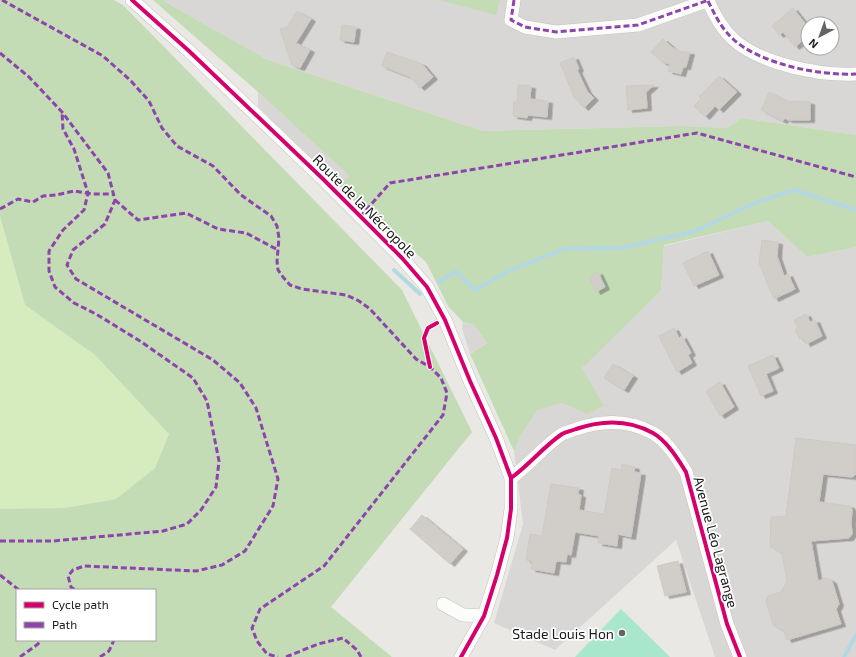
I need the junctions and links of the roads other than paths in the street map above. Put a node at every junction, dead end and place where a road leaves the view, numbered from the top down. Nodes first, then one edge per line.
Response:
1 (132, 0) edge
2 (514, 0) edge
3 (709, 0) edge
4 (856, 74) edge
5 (511, 478) junction
6 (443, 604) dead end
7 (484, 616) junction
8 (461, 657) edge
9 (740, 657) edge

1 - 5 street, Route de la Nécropole
2 - 3 street
3 - 4 street
5 - 7 street
5 - 9 street, Avenue Léo Lagrange
6 - 7 street
7 - 8 street

